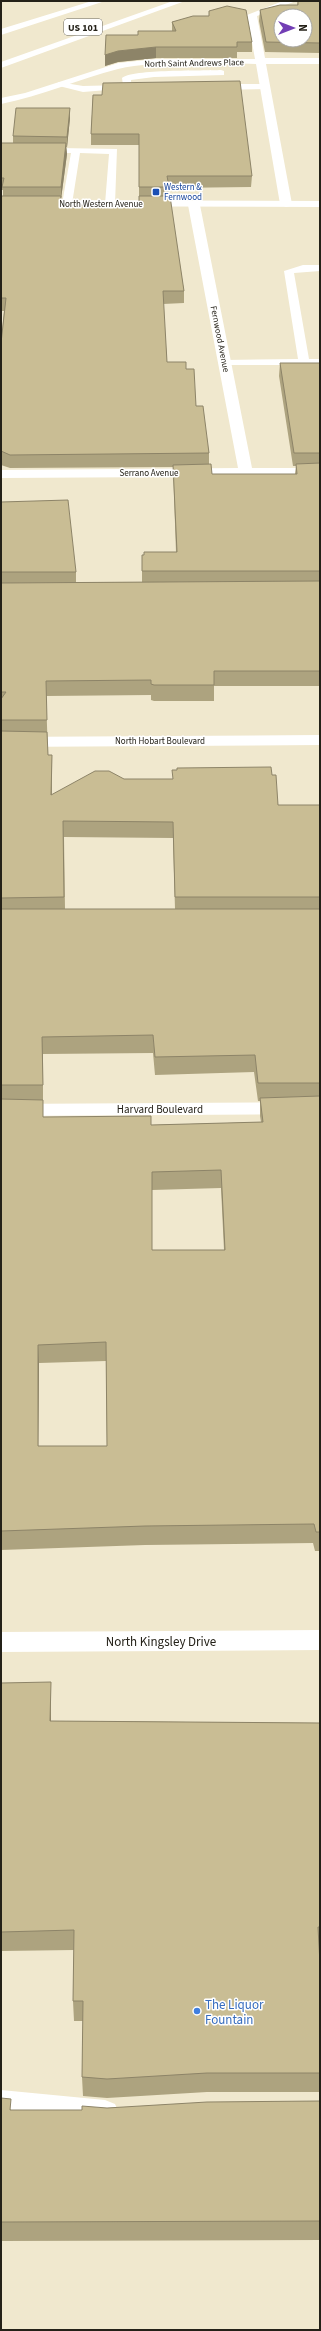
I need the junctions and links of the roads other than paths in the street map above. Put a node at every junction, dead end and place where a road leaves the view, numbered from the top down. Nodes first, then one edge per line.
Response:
1 (101, 1) edge
2 (165, 1) edge
3 (181, 1) edge
4 (292, 1) edge
5 (1, 32) edge
6 (44, 39) dead end
7 (261, 61) junction
8 (320, 61) edge
9 (1, 65) edge
10 (111, 68) junction
11 (221, 74) dead end
12 (136, 75) junction
13 (59, 85) junction
14 (266, 86) junction
15 (202, 87) edge
16 (1, 101) edge
17 (1, 150) edge
18 (76, 151) junction
19 (1, 204) edge
20 (67, 204) junction
21 (110, 204) junction
22 (286, 204) junction
23 (320, 204) edge
24 (194, 205) junction
25 (320, 268) edge
26 (304, 362) junction
27 (320, 362) edge
28 (225, 363) junction
29 (246, 472) junction
30 (320, 472) edge
31 (1, 474) edge
32 (320, 740) edge
33 (1, 742) edge
34 (320, 1108) edge
35 (1, 1110) edge
36 (320, 1640) edge
37 (1, 1642) edge
38 (1, 2103) edge
39 (130, 2112) edge

1 - 5 main road, US 101
2 - 6 main road, US 101
3 - 9 main road
4 - 7 main road
7 - 8 main road, North Saint Andrews Place
7 - 10 main road, North Saint Andrews Place
7 - 14 main road
10 - 12 lane
10 - 13 main road, North Saint Andrews Place
11 - 12 lane
12 - 13 lane
13 - 16 main road, North Saint Andrews Place
14 - 15 lane
14 - 22 main road
17 - 18 lane
18 - 20 lane
18 - 21 lane
19 - 20 main road, North Western Avenue
20 - 21 main road, North Western Avenue
21 - 24 main road, North Western Avenue
22 - 23 main road, North Western Avenue
22 - 24 main road, North Western Avenue
24 - 28 main road, Fernwood Avenue
25 - 26 lane
26 - 27 lane
26 - 28 lane
28 - 29 main road, Fernwood Avenue
29 - 30 main road, Serrano Avenue
29 - 31 main road, Serrano Avenue
32 - 33 main road, North Hobart Boulevard
34 - 35 main road, Harvard Boulevard
36 - 37 main road, North Kingsley Drive
38 - 39 lane

